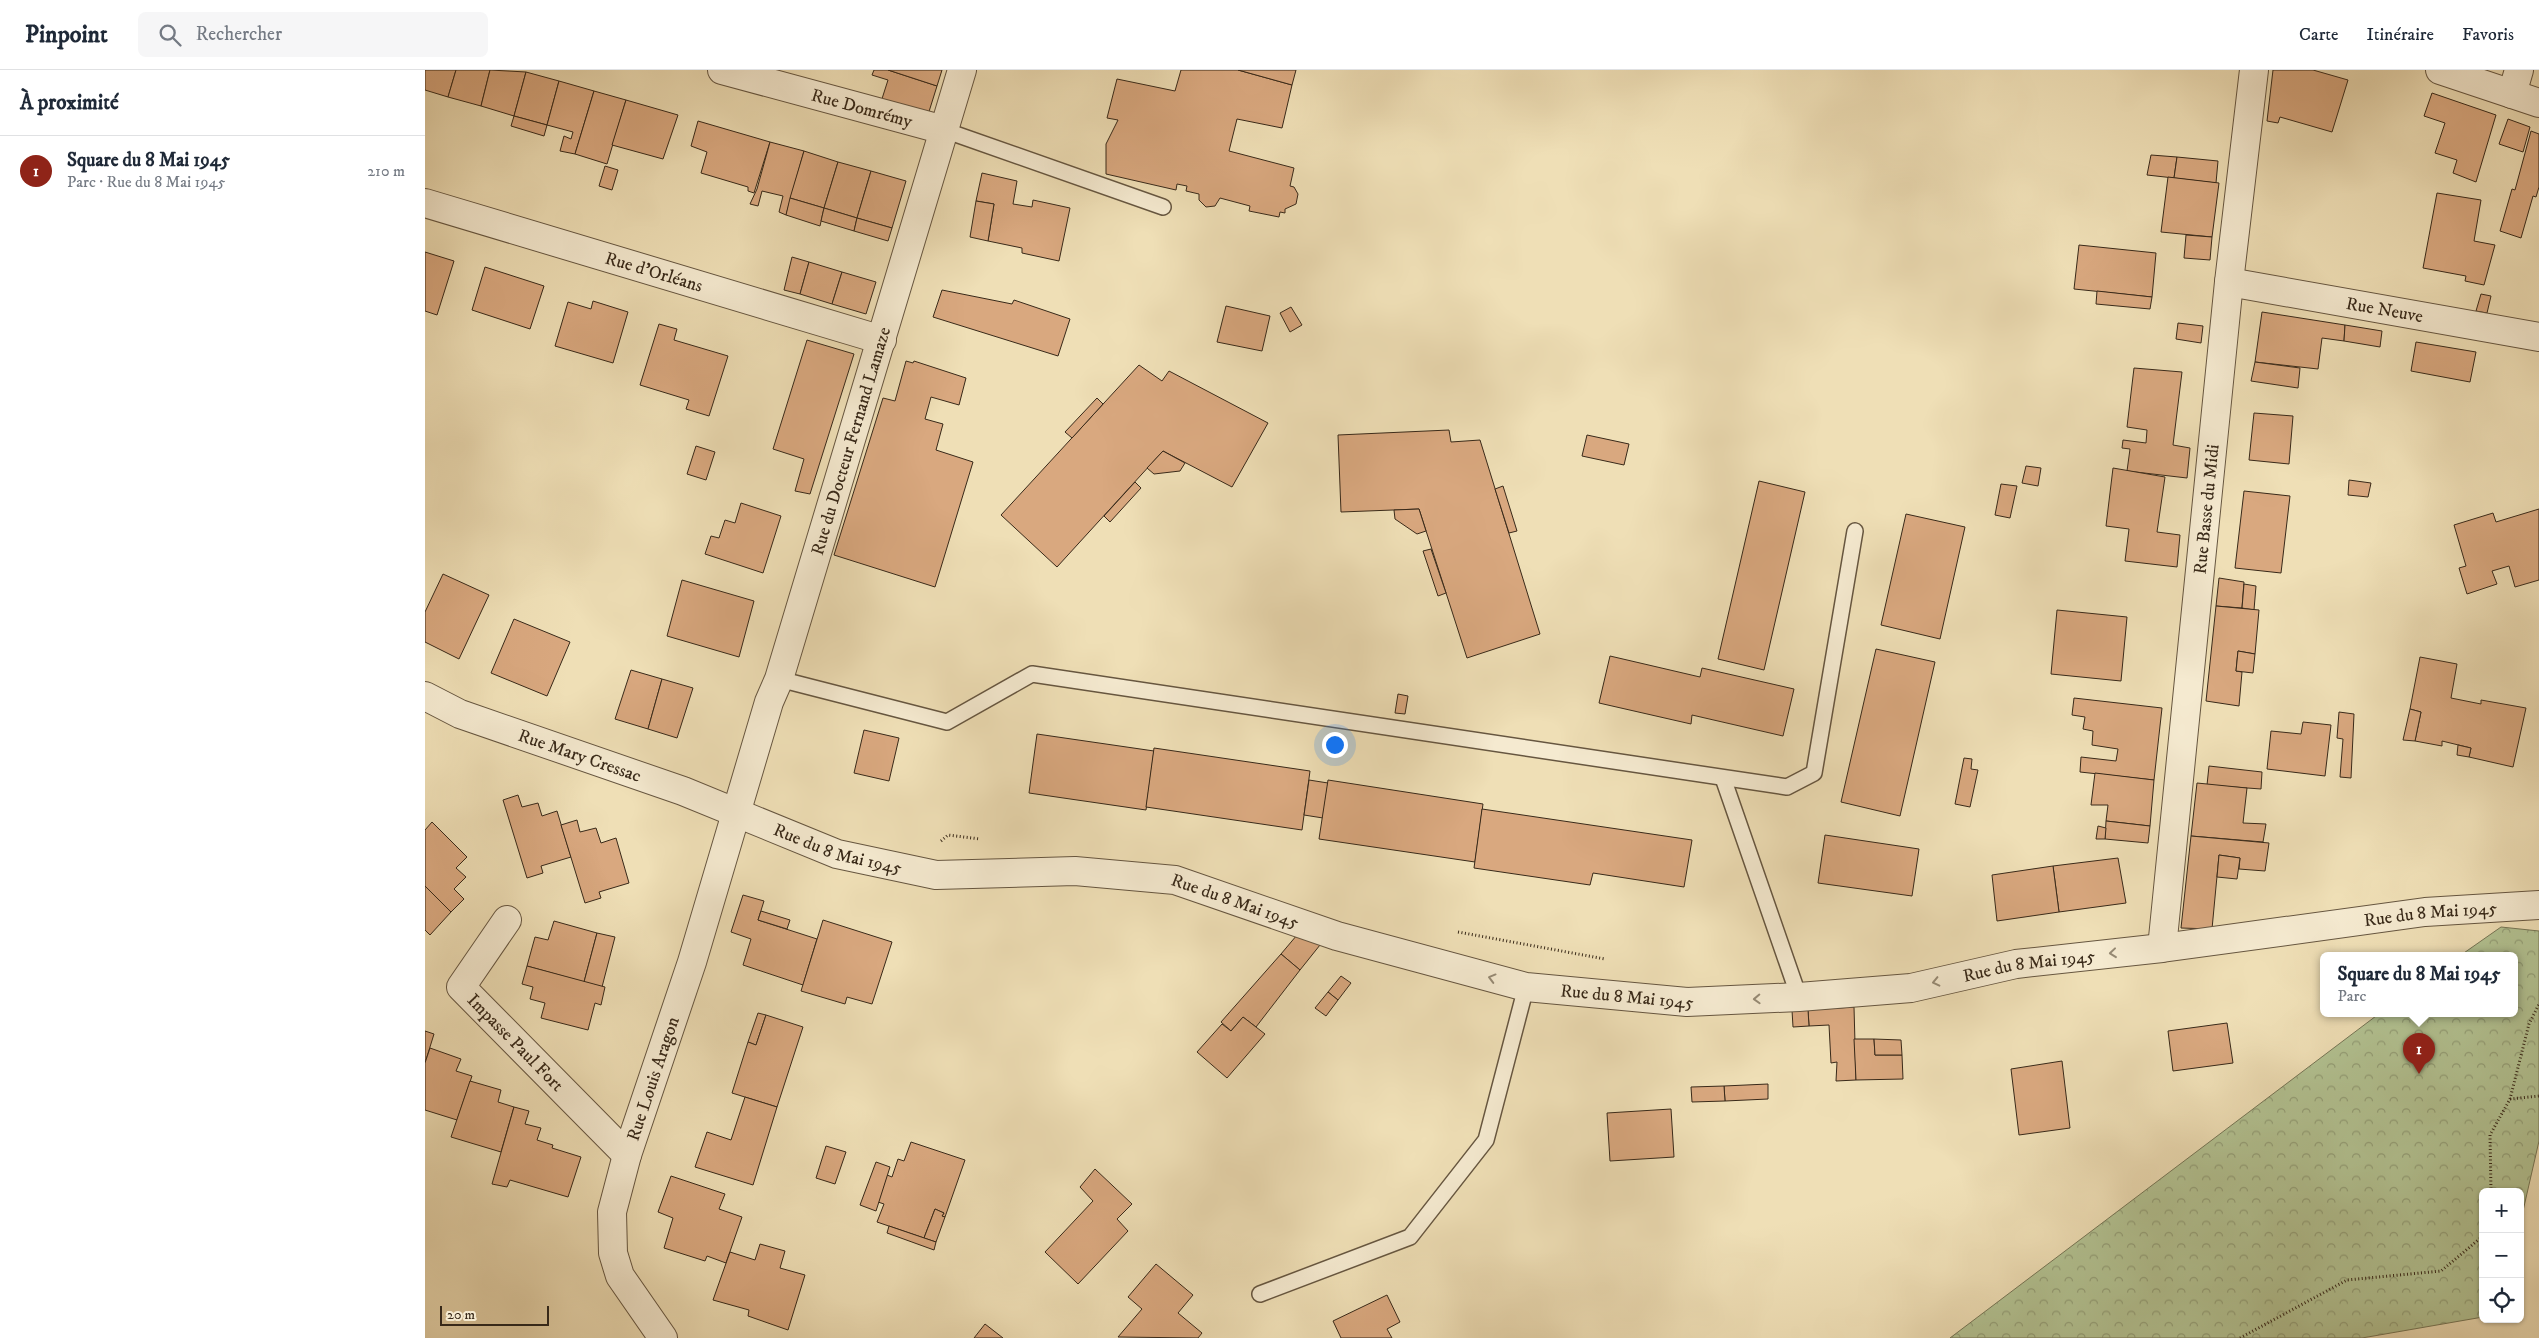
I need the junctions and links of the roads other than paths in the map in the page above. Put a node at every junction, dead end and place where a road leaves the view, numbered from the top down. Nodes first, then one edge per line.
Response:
1 (722, 70) edge
2 (962, 70) edge
3 (2254, 70) edge
4 (2440, 70) edge
5 (2515, 82) edge
6 (2539, 104) edge
7 (944, 130) junction
8 (425, 203) edge
9 (1163, 208) dead end
10 (2229, 282) junction
11 (2539, 337) edge
12 (882, 340) junction
13 (1855, 532) dead end
14 (779, 679) junction
15 (425, 696) edge
16 (1723, 778) junction
17 (735, 812) junction
18 (2539, 905) edge
19 (507, 920) dead end
20 (2162, 948) junction
21 (1526, 987) junction
22 (1799, 997) junction
23 (627, 1155) junction
24 (1260, 1294) dead end
25 (663, 1338) edge

1 - 7 street, Rue Domrémy
2 - 7 street, Rue du Docteur Fernand Lamaze
3 - 10 street, Rue Basse du Midi
4 - 5 street
5 - 6 street
7 - 9 lane
7 - 12 street, Rue du Docteur Fernand Lamaze
8 - 12 street, Rue d'Orléans
10 - 11 street, Rue Neuve
10 - 20 street, Rue Basse du Midi
12 - 14 street, Rue du Docteur Fernand Lamaze
13 - 16 lane
14 - 16 lane
14 - 17 street, Rue du Docteur Fernand Lamaze
15 - 17 street, Rue Mary Cressac
16 - 22 lane
21 -> 17 street, Rue du 8 Mai 1945
17 - 23 street, Rue Louis Aragon
18 - 20 street, Rue du 8 Mai 1945
19 - 23 street, Impasse Paul Fort
20 -> 22 street, Rue du 8 Mai 1945
22 -> 21 street, Rue du 8 Mai 1945
21 - 24 lane
23 - 25 street, Rue Louis Aragon

